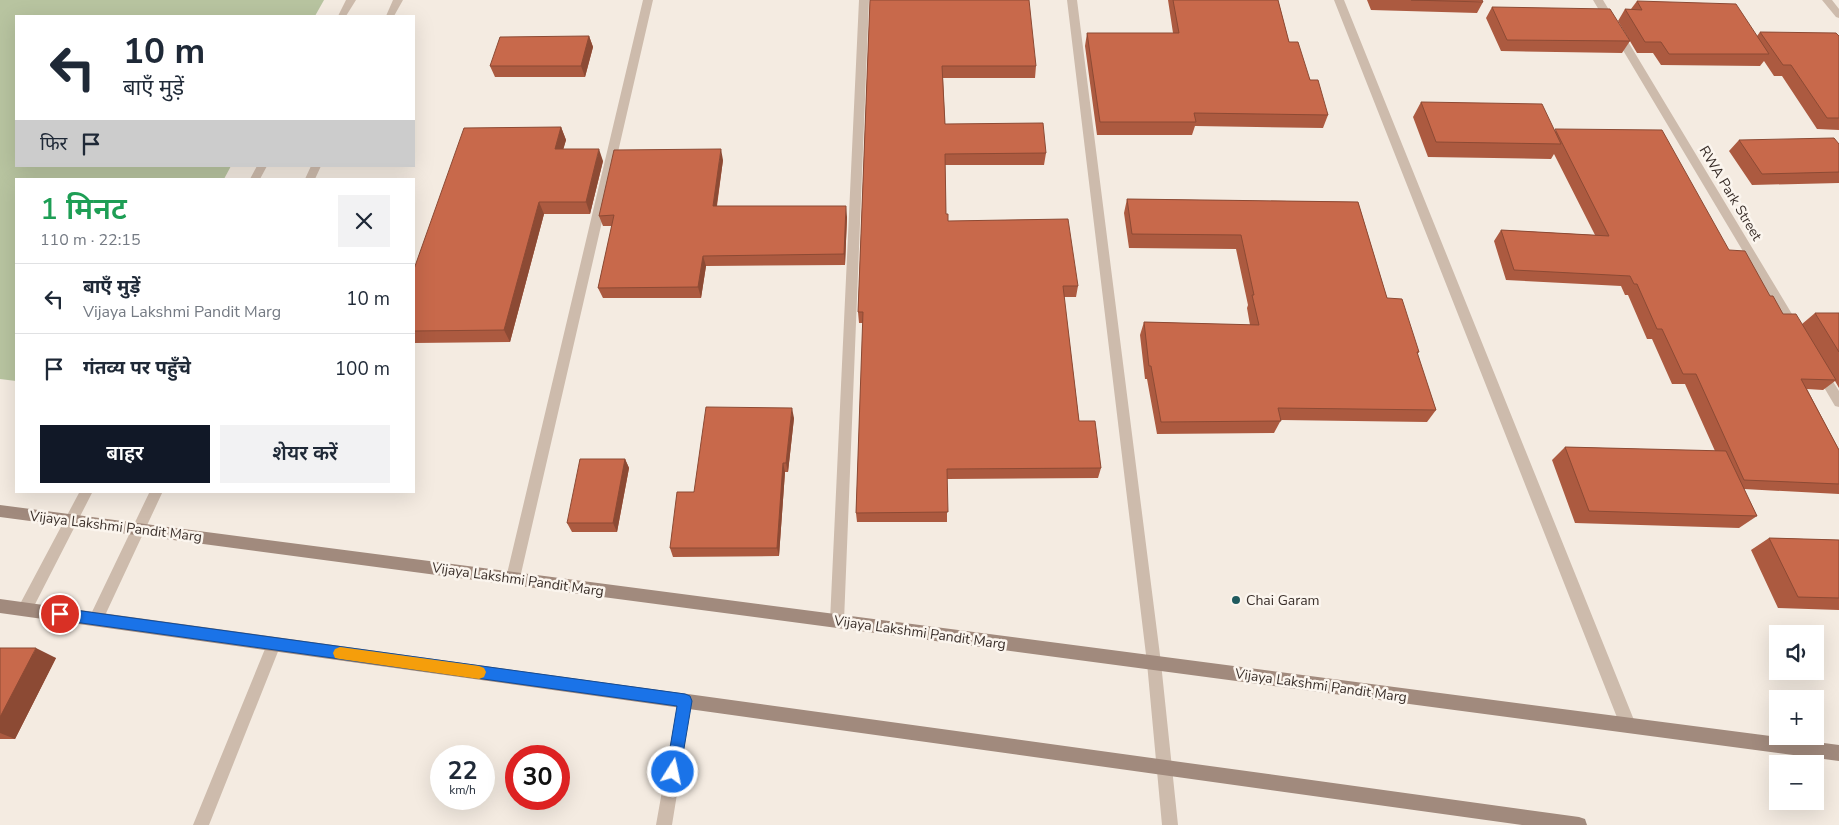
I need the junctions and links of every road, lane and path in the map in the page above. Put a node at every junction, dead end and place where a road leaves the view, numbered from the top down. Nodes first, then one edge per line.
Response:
1 (351, 0) edge
2 (398, 0) edge
3 (648, 0) edge
4 (864, 0) edge
5 (1072, 0) edge
6 (1339, 0) edge
7 (1598, 0) edge
8 (1827, 0) edge
9 (343, 15) edge
10 (390, 15) edge
11 (1839, 15) edge
12 (1798, 334) edge
13 (1813, 359) edge
14 (1839, 402) edge
15 (86, 493) edge
16 (156, 493) edge
17 (0, 510) edge
18 (72, 520) junction
19 (139, 528) junction
20 (513, 578) junction
21 (0, 606) edge
22 (25, 609) junction
23 (96, 619) junction
24 (837, 621) junction
25 (274, 644) junction
26 (1154, 663) junction
27 (685, 701) junction
28 (1628, 725) junction
29 (1839, 753) edge
30 (1164, 767) junction
31 (201, 825) edge
32 (664, 825) edge
33 (1170, 825) edge
34 (1579, 825) edge

1 - 9 street
2 - 10 street
3 - 20 street
4 - 24 street
5 - 26 street
6 - 28 street
7 - 12 street, RWA Park Street
8 - 11 street
13 - 14 street
15 - 18 street
16 - 19 street
17 - 18 street, Vijaya Lakshmi Pandit Marg
18 - 19 street, Vijaya Lakshmi Pandit Marg
18 - 22 street
19 - 20 street, Vijaya Lakshmi Pandit Marg
19 - 23 street
20 - 24 street, Vijaya Lakshmi Pandit Marg
21 - 22 street
22 - 23 street
23 - 25 street
24 - 26 street, Vijaya Lakshmi Pandit Marg
25 - 27 street
25 - 31 street
26 - 28 street, Vijaya Lakshmi Pandit Marg
26 - 30 street
27 - 30 street
27 - 32 street
28 - 29 street, Vijaya Lakshmi Pandit Marg
30 - 33 street
30 - 34 street

